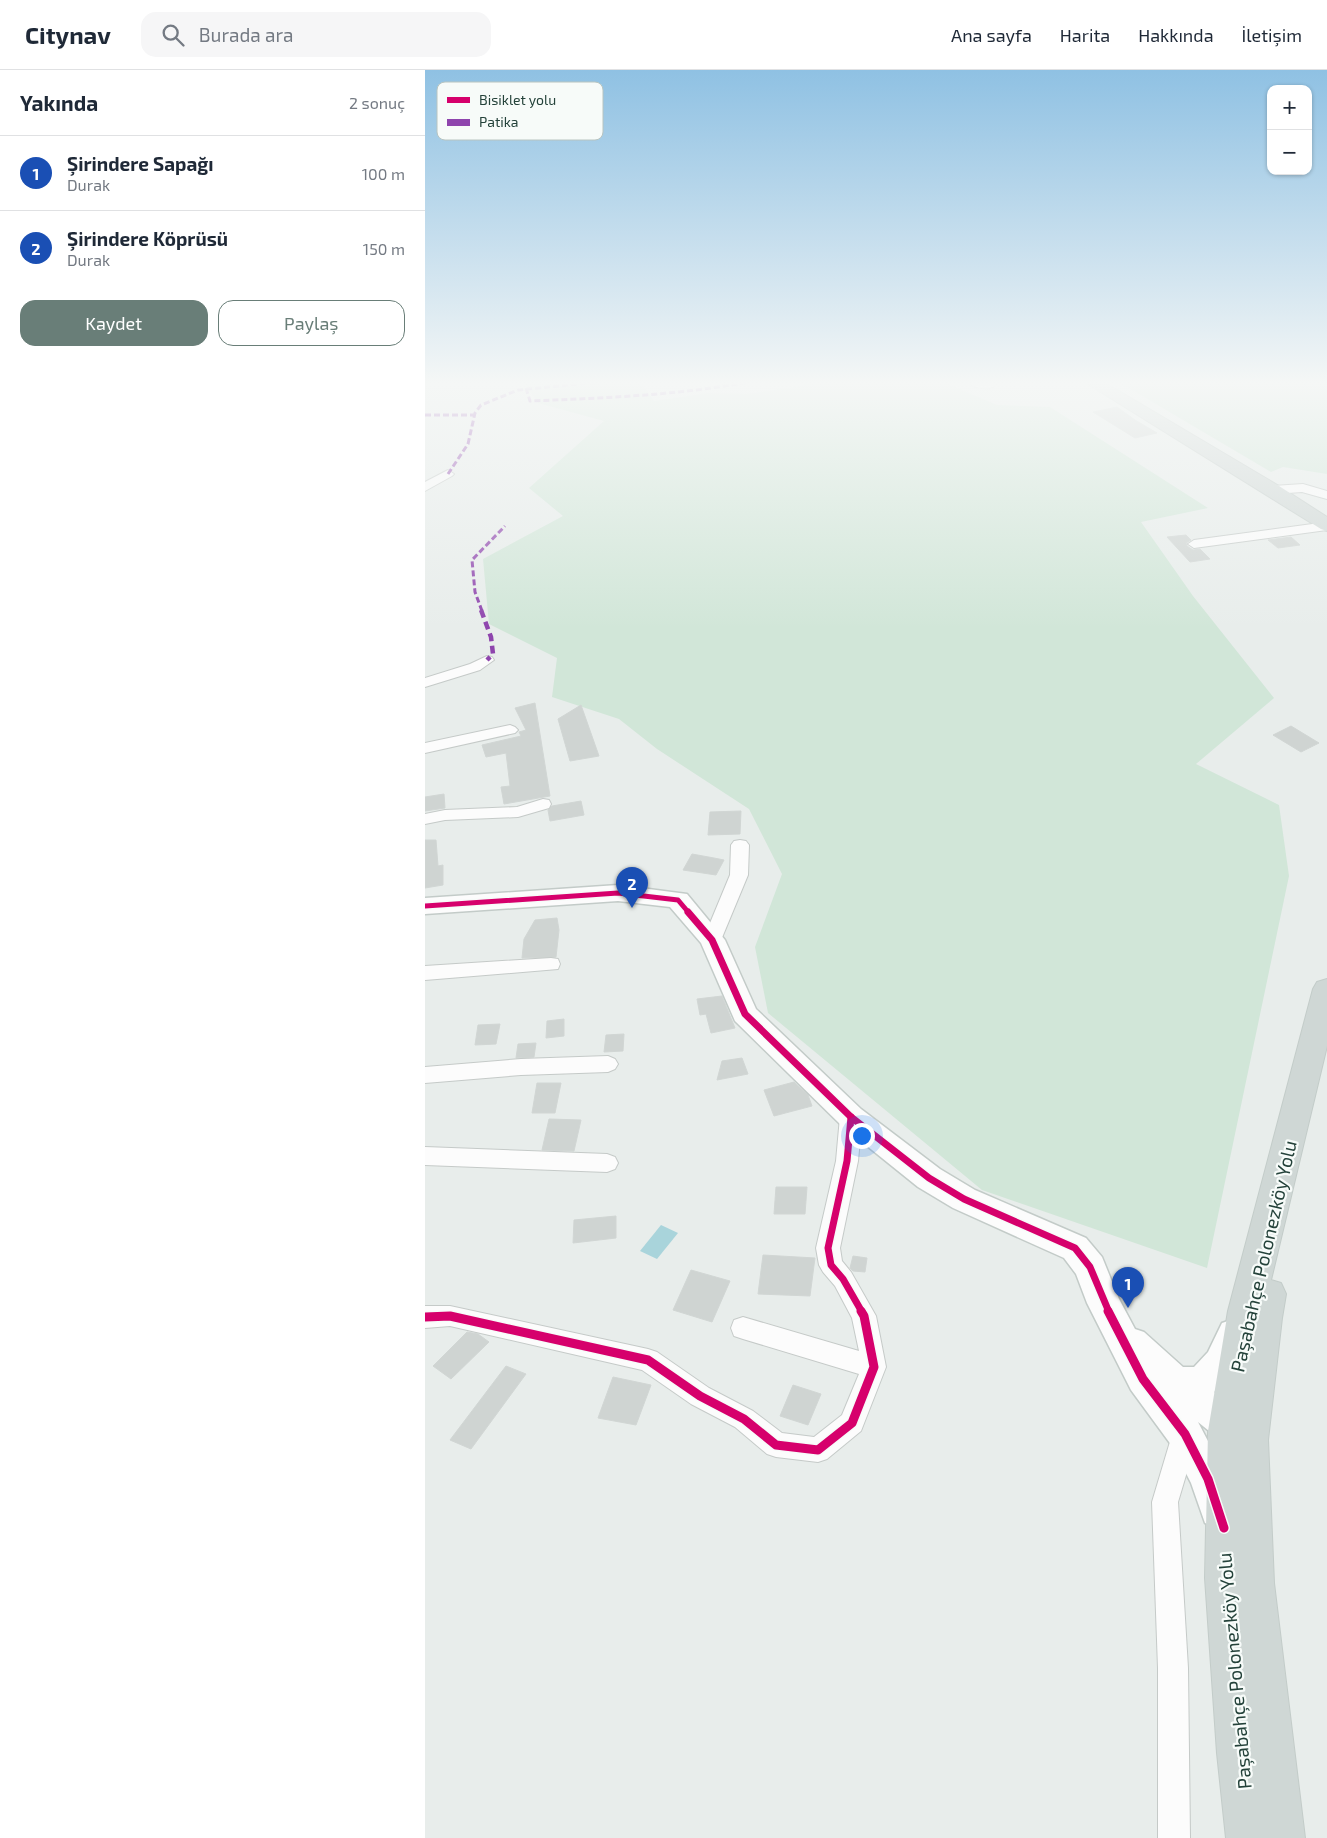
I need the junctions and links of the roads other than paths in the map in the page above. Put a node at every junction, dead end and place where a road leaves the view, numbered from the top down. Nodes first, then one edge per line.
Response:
1 (1229, 464) edge
2 (448, 474) dead end
3 (425, 487) edge
4 (1273, 490) junction
5 (1327, 496) edge
6 (1327, 526) edge
7 (1194, 544) dead end
8 (487, 660) dead end
9 (425, 683) edge
10 (510, 730) dead end
11 (425, 748) edge
12 (543, 804) dead end
13 (425, 818) edge
14 (740, 845) dead end
15 (425, 906) edge
16 (712, 940) junction
17 (551, 964) dead end
18 (425, 974) edge
19 (1327, 989) edge
20 (1316, 1035) junction
21 (608, 1064) dead end
22 (425, 1075) edge
23 (851, 1117) junction
24 (425, 1156) edge
25 (607, 1163) dead end
26 (1246, 1312) junction
27 (425, 1317) edge
28 (1116, 1327) junction
29 (743, 1328) dead end
30 (874, 1367) junction
31 (1177, 1382) junction
32 (1185, 1434) junction
33 (1235, 1434) junction
34 (1224, 1528) junction
35 (1174, 1838) edge
36 (1249, 1838) edge
37 (1282, 1838) edge

1 - 4 main road
2 - 3 street
4 - 5 street
4 - 6 main road
6 - 7 street
8 - 9 street
10 - 11 street
12 - 13 street
14 - 16 street
15 - 16 street
16 - 23 street
17 - 18 street
19 - 20 main road, Paşabahçe Polonezköy Yolu
20 - 26 main road, Paşabahçe Polonezköy Yolu
20 - 33 main road, Paşabahçe Polonezköy Yolu
21 - 22 street
23 - 28 street
23 - 30 street
24 - 25 street
26 - 31 street
26 - 33 main road, Paşabahçe Polonezköy Yolu
27 - 30 street
28 - 31 street
28 - 32 street
29 - 30 street
31 - 33 street
32 - 33 street
32 - 34 street
32 - 35 street
33 - 34 main road, Paşabahçe Polonezköy Yolu
33 - 37 main road, Paşabahçe Polonezköy Yolu
34 - 36 main road, Paşabahçe Polonezköy Yolu

